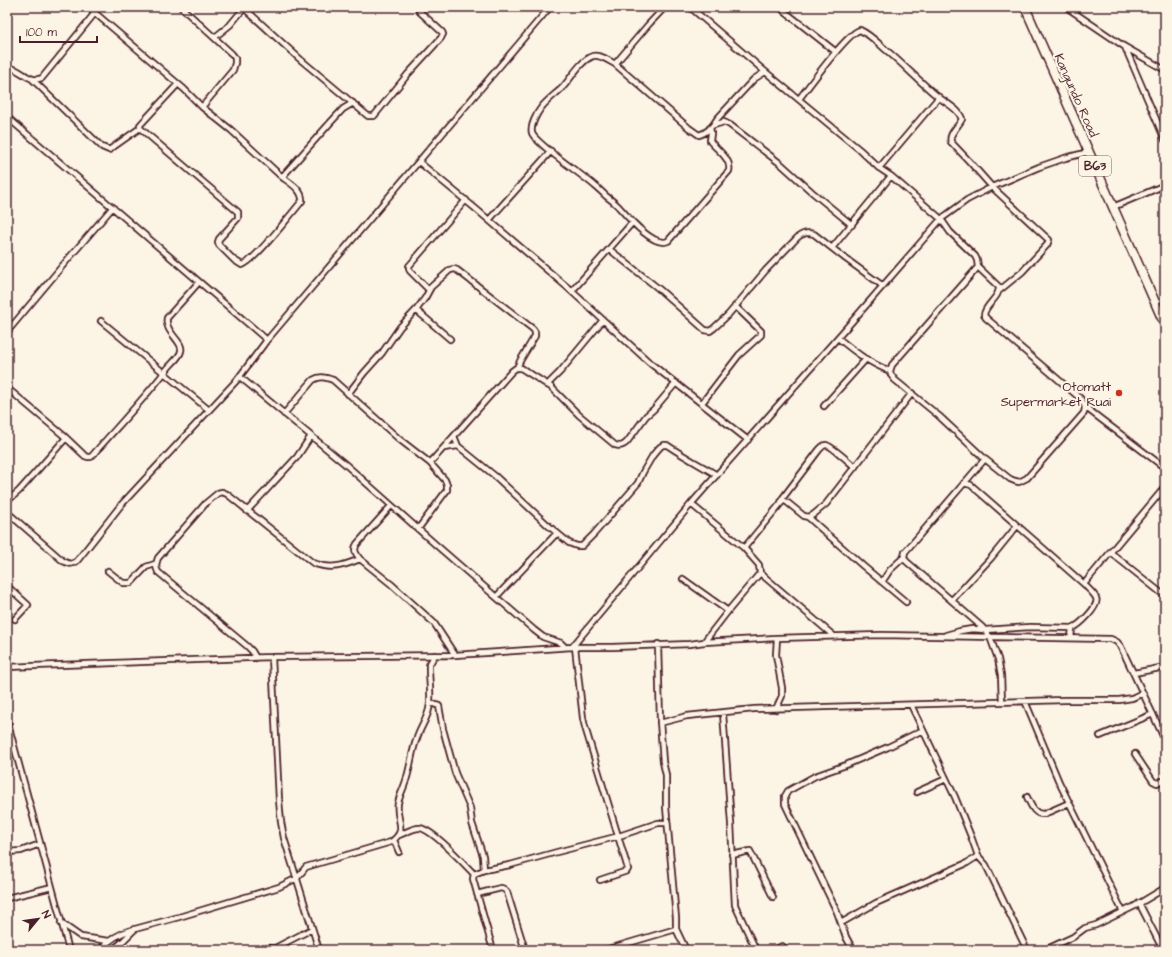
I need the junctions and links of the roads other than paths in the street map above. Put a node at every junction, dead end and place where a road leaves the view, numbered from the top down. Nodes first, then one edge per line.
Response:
1 (88, 7) edge
2 (181, 7) edge
3 (418, 7) edge
4 (550, 7) edge
5 (665, 7) edge
6 (690, 7) edge
7 (781, 7) edge
8 (1025, 7) edge
9 (1066, 7) edge
10 (244, 8) edge
11 (95, 13) junction
12 (215, 37) junction
13 (1125, 47) junction
14 (836, 52) junction
15 (615, 64) junction
16 (7, 69) edge
17 (1165, 70) edge
18 (765, 72) junction
19 (32, 79) junction
20 (178, 84) junction
21 (938, 97) junction
22 (799, 99) junction
23 (353, 103) junction
24 (202, 107) junction
25 (7, 117) edge
26 (712, 126) junction
27 (140, 128) junction
28 (1165, 140) edge
29 (550, 151) junction
30 (1089, 152) junction
31 (419, 162) junction
32 (879, 168) junction
33 (891, 176) junction
34 (282, 177) junction
35 (1163, 186) edge
36 (992, 188) junction
37 (1165, 196) edge
38 (466, 200) junction
39 (113, 207) junction
40 (1113, 207) junction
41 (941, 219) junction
42 (489, 220) junction
43 (632, 223) junction
44 (852, 225) junction
45 (832, 248) junction
46 (609, 250) junction
47 (978, 267) junction
48 (199, 282) junction
49 (883, 286) junction
50 (429, 290) junction
51 (1000, 290) junction
52 (572, 291) junction
53 (735, 306) junction
54 (416, 310) junction
55 (1162, 314) edge
56 (603, 320) junction
57 (101, 321) dead end
58 (1165, 325) edge
59 (7, 332) edge
60 (838, 338) junction
61 (450, 339) dead end
62 (267, 340) junction
63 (866, 359) junction
64 (518, 368) junction
65 (890, 371) junction
66 (164, 373) junction
67 (240, 377) junction
68 (676, 383) junction
69 (547, 385) junction
70 (7, 388) edge
71 (912, 393) junction
72 (348, 394) junction
73 (702, 403) junction
74 (824, 406) dead end
75 (1085, 407) junction
76 (210, 410) junction
77 (284, 414) junction
78 (311, 436) junction
79 (454, 436) junction
80 (66, 438) junction
81 (748, 440) junction
82 (458, 446) junction
83 (444, 448) junction
84 (985, 459) junction
85 (430, 463) junction
86 (855, 466) junction
87 (1165, 468) edge
88 (717, 475) junction
89 (970, 476) junction
90 (964, 483) junction
91 (971, 485) junction
92 (1165, 487) edge
93 (7, 500) edge
94 (782, 500) junction
95 (692, 504) junction
96 (391, 506) junction
97 (247, 511) junction
98 (7, 512) edge
99 (808, 517) junction
100 (1017, 526) junction
101 (418, 529) junction
102 (557, 533) junction
103 (744, 548) junction
104 (1110, 552) junction
105 (904, 557) junction
106 (360, 559) junction
107 (156, 564) junction
108 (108, 571) dead end
109 (760, 573) junction
110 (683, 579) dead end
111 (882, 582) junction
112 (1084, 584) junction
113 (7, 586) edge
114 (1165, 596) edge
115 (496, 597) junction
116 (952, 600) junction
117 (906, 602) dead end
118 (728, 611) junction
119 (14, 619) dead end
120 (1072, 628) junction
121 (985, 630) junction
122 (942, 636) junction
123 (835, 637) junction
124 (990, 637) junction
125 (777, 638) junction
126 (1071, 638) junction
127 (704, 642) junction
128 (658, 644) junction
129 (574, 647) junction
130 (566, 648) junction
131 (435, 655) junction
132 (455, 655) junction
133 (272, 657) junction
134 (256, 658) junction
135 (7, 667) edge
136 (1165, 667) edge
137 (1134, 673) junction
138 (1143, 693) junction
139 (1025, 701) junction
140 (1002, 702) junction
141 (430, 703) junction
142 (911, 705) junction
143 (776, 709) junction
144 (723, 713) junction
145 (1153, 714) junction
146 (7, 720) edge
147 (660, 723) junction
148 (923, 730) junction
149 (1100, 736) dead end
150 (1165, 740) edge
151 (1135, 754) dead end
152 (946, 779) junction
153 (1165, 780) edge
154 (917, 792) dead end
155 (1027, 797) dead end
156 (1069, 803) junction
157 (667, 823) junction
158 (399, 835) junction
159 (619, 836) junction
160 (394, 840) junction
161 (40, 844) junction
162 (7, 852) edge
163 (399, 852) dead end
164 (732, 855) junction
165 (978, 856) junction
166 (484, 870) junction
167 (474, 874) junction
168 (297, 878) junction
169 (600, 880) dead end
170 (52, 887) junction
171 (1165, 888) edge
172 (477, 894) junction
173 (773, 897) dead end
174 (7, 898) edge
175 (1139, 903) junction
176 (1123, 912) junction
177 (61, 923) junction
178 (841, 923) junction
179 (135, 929) junction
180 (312, 929) junction
181 (676, 929) junction
182 (109, 941) junction
183 (274, 948) junction
184 (69, 950) edge
185 (100, 950) edge
186 (112, 950) edge
187 (259, 950) edge
188 (291, 950) edge
189 (319, 950) edge
190 (493, 950) edge
191 (525, 950) edge
192 (605, 950) edge
193 (686, 950) edge
194 (756, 950) edge
195 (774, 950) edge
196 (786, 950) edge
197 (853, 950) edge
198 (1027, 950) edge
199 (1045, 950) edge
200 (1163, 950) edge

1 - 11 street
2 - 12 street
3 - 23 street
4 - 31 street
5 - 15 street
6 - 18 street
7 - 14 street
8 - 30 highway, Kangundo Road / B63
9 - 13 street
10 - 12 street
10 - 23 street
11 - 19 street
11 - 20 street
12 - 24 street
13 - 17 street
13 - 28 street
14 - 21 street
14 - 22 street
15 - 26 street
15 - 29 street
16 - 19 street
18 - 22 street
18 - 26 street
19 - 27 street
20 - 24 street
20 - 27 street
21 - 32 street
21 - 36 street
22 - 32 street
23 - 34 street
24 - 34 street
25 - 39 street
26 - 43 street
26 - 44 street
27 - 34 street
29 - 42 street
29 - 43 street
30 - 36 street
30 - 40 highway, Kangundo Road / B63
31 - 38 street
31 - 62 street
32 - 33 street
33 - 41 street
33 - 44 street
35 - 37 street
35 - 40 street
36 - 41 street
36 - 51 street
38 - 42 street
38 - 50 street
39 - 48 street
39 - 59 street
40 - 55 highway, Kangundo Road / B63
41 - 47 street
41 - 49 street
42 - 52 street
43 - 46 street
44 - 45 street
45 - 49 street
45 - 53 street
46 - 52 street
46 - 53 street
47 - 51 street
47 - 65 street
48 - 62 street
48 - 66 street
49 - 60 street
50 - 54 street
50 - 64 street
51 - 75 street
52 - 56 street
53 - 73 street
54 - 61 street
54 - 72 street
55 - 58 highway, Kangundo Road / B63
56 - 68 street
56 - 69 street
57 - 66 street
60 - 63 street
60 - 81 street
62 - 67 street
63 - 65 street
63 - 74 street
64 - 69 street
64 - 79 street
65 - 71 street
66 - 76 street
66 - 80 street
67 - 76 street
67 - 77 street
68 - 69 street
68 - 73 street
70 - 80 street
71 - 84 street
71 - 86 street
72 - 77 street
72 - 85 street
73 - 81 street
75 - 84 street
75 - 87 street
76 - 98 street
77 - 78 street
78 - 96 street
78 - 97 street
79 - 82 street
79 - 83 street
80 - 93 street
81 - 88 street
82 - 83 street
82 - 102 street
83 - 85 street
84 - 89 street
85 - 101 street
86 - 94 street
86 - 99 street
88 - 95 street
88 - 102 street
89 - 90 street
89 - 91 street
90 - 91 street
90 - 105 street
91 - 100 street
92 - 104 street
94 - 99 street
94 - 103 street
95 - 103 street
95 - 129 street
96 - 101 street
96 - 106 street
97 - 106 street
97 - 107 street
99 - 111 street
100 - 112 street
100 - 116 street
101 - 115 street
102 - 115 street
103 - 109 street
104 - 112 street
104 - 114 street
105 - 111 street
105 - 116 street
106 - 132 street
107 - 108 street
107 - 134 street
109 - 118 street
109 - 123 street
110 - 118 street
111 - 117 street
112 - 120 street
113 - 119 street
115 - 130 street
116 - 121 street
118 - 127 street
120 - 121 street
120 - 126 street
121 - 122 street
121 - 124 street
122 - 123 street
122 - 124 street
123 - 125 street
124 - 126 street
124 - 140 street
125 - 127 street
125 - 143 street
126 - 137 street
127 - 128 street
128 - 129 street
128 - 147 street
129 - 130 street
129 - 159 street
130 - 132 street
131 - 132 street
131 - 133 street
131 - 141 street
133 - 134 street
133 - 168 street
134 - 135 street
136 - 137 street
137 - 138 street
138 - 139 street
138 - 145 street
139 - 140 street
139 - 156 street
140 - 142 street
141 - 158 street
141 - 166 street
142 - 143 street
142 - 148 street
143 - 144 street
144 - 147 street
144 - 164 street
145 - 149 street
145 - 150 street
146 - 161 street
147 - 157 street
148 - 152 street
148 - 178 street
151 - 153 street
152 - 154 street
152 - 165 street
155 - 156 street
156 - 176 street
157 - 159 street
157 - 181 street
158 - 160 street
158 - 167 street
159 - 166 street
159 - 169 street
160 - 163 street
160 - 168 street
161 - 162 street
161 - 170 street
164 - 173 street
164 - 194 street
165 - 178 street
165 - 198 street
166 - 167 street
167 - 172 street
168 - 179 street
168 - 180 street
170 - 174 street
170 - 177 street
171 - 175 street
172 - 190 street
172 - 191 street
175 - 176 street
175 - 200 street
176 - 199 street
177 - 182 street
177 - 184 street
178 - 197 street
179 - 182 street
179 - 186 street
180 - 183 street
180 - 189 street
181 - 192 street
181 - 193 street
182 - 185 street
183 - 187 street
183 - 188 street
195 - 196 street

